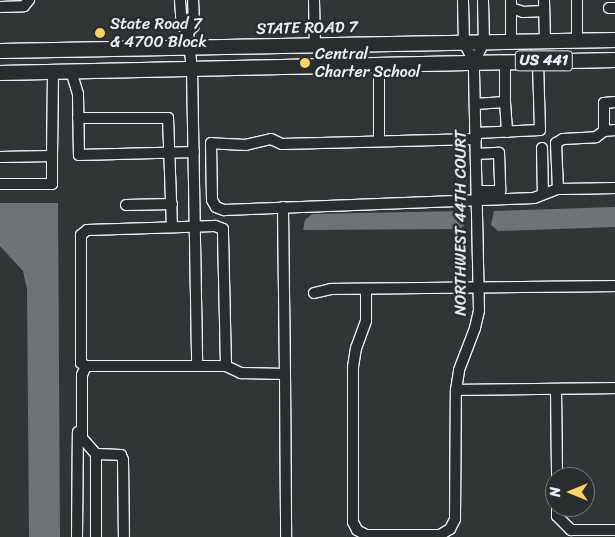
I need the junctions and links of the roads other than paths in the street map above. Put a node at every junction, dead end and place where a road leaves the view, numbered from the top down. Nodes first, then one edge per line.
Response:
1 (29, 0) edge
2 (180, 0) edge
3 (193, 0) edge
4 (314, 0) edge
5 (463, 0) edge
6 (483, 0) edge
7 (544, 0) edge
8 (577, 0) edge
9 (511, 4) edge
10 (0, 7) edge
11 (544, 11) junction
12 (188, 32) junction
13 (615, 40) edge
14 (545, 41) junction
15 (577, 41) junction
16 (464, 42) junction
17 (484, 42) junction
18 (511, 42) junction
19 (315, 46) junction
20 (190, 48) junction
21 (0, 51) edge
22 (615, 60) edge
23 (538, 61) junction
24 (474, 62) junction
25 (505, 62) junction
26 (379, 64) junction
27 (192, 68) junction
28 (71, 71) junction
29 (53, 72) junction
30 (0, 73) edge
31 (505, 102) junction
32 (615, 102) edge
33 (475, 104) junction
34 (78, 118) junction
35 (615, 130) edge
36 (604, 131) junction
37 (507, 132) junction
38 (476, 136) junction
39 (379, 141) junction
40 (211, 143) junction
41 (194, 148) junction
42 (542, 148) dead end
43 (171, 153) junction
44 (477, 154) junction
45 (52, 156) junction
46 (0, 157) edge
47 (0, 184) edge
48 (615, 188) edge
49 (558, 189) junction
50 (543, 194) junction
51 (478, 195) junction
52 (172, 204) junction
53 (126, 205) dead end
54 (283, 207) junction
55 (196, 226) junction
56 (172, 227) junction
57 (615, 286) edge
58 (479, 288) junction
59 (366, 289) junction
60 (314, 293) dead end
61 (78, 356) junction
62 (86, 366) junction
63 (197, 366) junction
64 (226, 366) junction
65 (285, 374) junction
66 (615, 388) edge
67 (556, 389) junction
68 (456, 390) junction
69 (96, 454) junction
70 (557, 467) edge
71 (558, 517) edge
72 (615, 530) edge
73 (77, 537) edge
74 (96, 537) edge
75 (124, 537) edge
76 (286, 537) edge

1 - 10 street
2 - 12 street
3 - 12 street
4 - 19 street
5 - 16 street
6 - 17 street
7 - 11 street
8 - 15 street
9 - 11 street
9 - 18 street
11 - 14 street
12 - 20 street
13 - 15 main road, STATE ROAD 7 / US 441
14 - 15 main road, STATE ROAD 7 / US 441
14 - 18 main road, STATE ROAD 7 / US 441
16 - 17 main road, STATE ROAD 7 / US 441
16 - 19 main road, STATE ROAD 7 / US 441
16 - 24 street
17 - 18 main road, STATE ROAD 7 / US 441
17 - 24 street
19 - 20 main road, STATE ROAD 7 / US 441
20 - 21 main road, STATE ROAD 7 / US 441
20 - 27 street
22 - 23 main road, US 441
23 - 25 main road, US 441
23 - 37 street
24 - 25 main road, US 441
24 - 26 main road, US 441
24 - 33 street, NORTHWEST 44TH COURT
25 - 31 street
26 - 27 main road, US 441
26 - 39 street
27 - 28 main road, US 441
27 - 41 street
28 - 29 main road, US 441
28 - 34 street
29 - 30 main road, US 441
29 - 45 street
31 - 33 street
31 - 37 street
32 - 36 street
33 - 38 street, NORTHWEST 44TH COURT
34 - 43 street
34 - 43 street
35 - 36 street
36 - 49 street
37 - 38 street
38 - 39 street
38 - 44 street, NORTHWEST 44TH COURT
39 - 40 street
40 - 41 street
40 - 54 street
41 - 43 street
41 - 55 street
42 - 50 street
43 - 52 street
44 - 51 street, NORTHWEST 44TH COURT
44 - 51 street
45 - 46 street
45 - 47 street
48 - 49 street
49 - 50 street
50 - 51 street
51 - 54 street
51 - 58 street, NORTHWEST 44TH COURT
52 - 53 street
52 - 56 street
54 - 65 street
55 - 56 street
55 - 63 street
55 - 64 street
56 - 61 street
57 - 58 street
58 - 59 street
58 - 68 street, NORTHWEST 44TH COURT
59 - 60 street
59 - 68 street, NORTHWEST 44TH COURT
61 - 62 street
61 - 73 street
62 - 63 street
62 - 69 street
63 - 64 street
64 - 65 street
65 - 76 street
66 - 67 street
67 - 68 street
67 - 70 street
69 - 74 street
69 - 75 street
71 - 72 street

